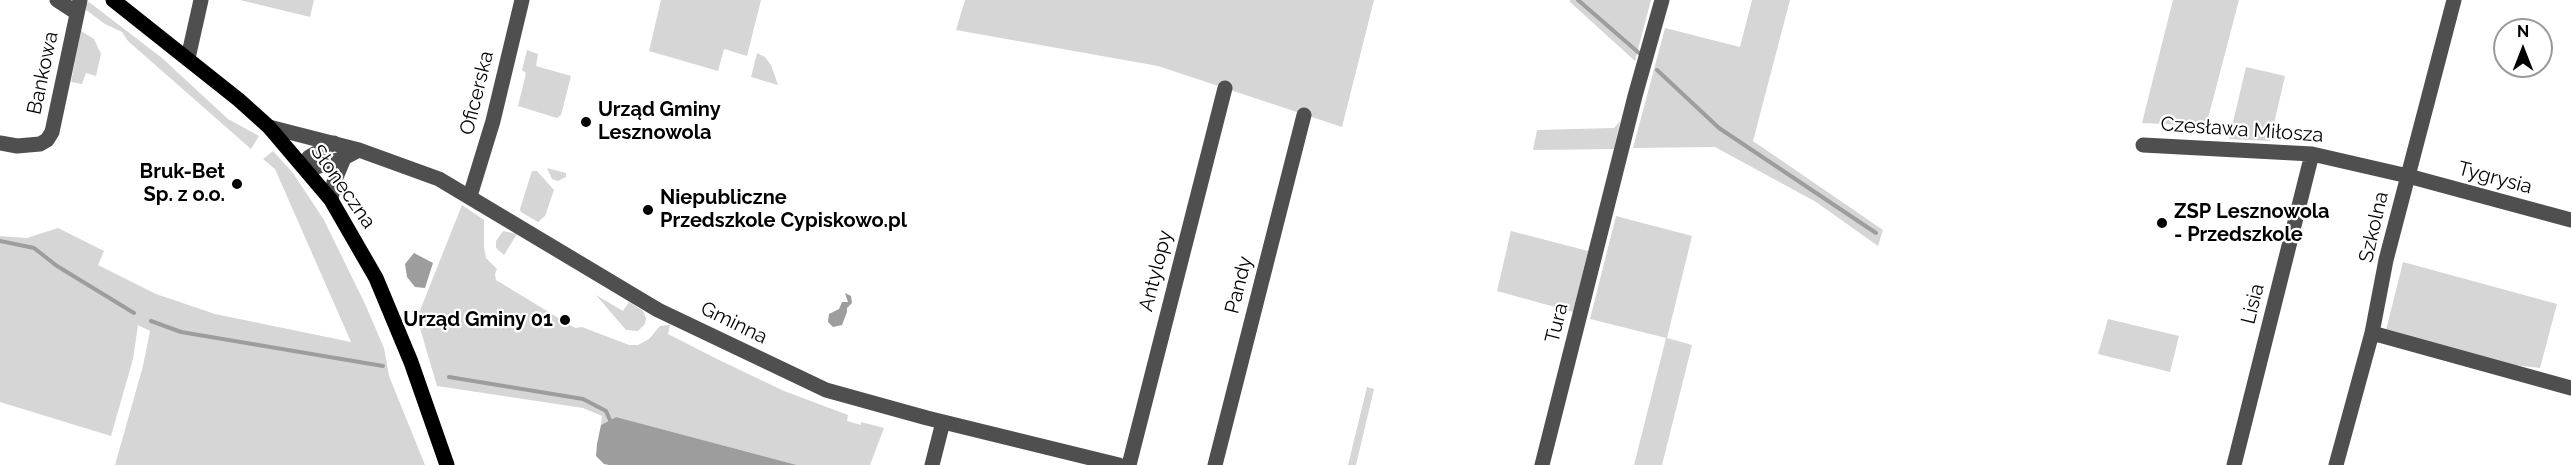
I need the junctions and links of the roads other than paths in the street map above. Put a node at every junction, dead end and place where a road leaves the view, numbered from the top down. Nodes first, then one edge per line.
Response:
1 (57, 0) edge
2 (113, 0) edge
3 (201, 0) edge
4 (522, 0) edge
5 (1662, 0) edge
6 (2454, 0) edge
7 (78, 7) edge
8 (188, 58) junction
9 (1225, 88) dead end
10 (1304, 115) dead end
11 (269, 127) junction
12 (0, 143) edge
13 (334, 143) junction
14 (2143, 145) dead end
15 (351, 152) junction
16 (2312, 154) junction
17 (304, 166) junction
18 (2408, 176) junction
19 (470, 196) junction
20 (331, 200) junction
21 (2571, 220) edge
22 (2372, 333) junction
23 (2571, 388) edge
24 (943, 422) junction
25 (447, 465) edge
26 (932, 465) edge
27 (1119, 465) edge
28 (1129, 465) edge
29 (1215, 465) edge
30 (1542, 465) edge
31 (2234, 465) edge
32 (2336, 465) edge

1 - 7 street
2 - 8 main road, Słoneczna
3 - 8 street
4 - 19 street, Oficerska
5 - 30 street, Tura
6 - 18 street, Szkolna
7 - 12 street, Bankowa
8 - 11 main road, Słoneczna
9 - 28 street, Antylopy
10 - 29 street, Pandy
11 - 13 street, Gminna
11 - 17 main road, Słoneczna
13 - 15 street, Gminna
13 - 17 street
14 - 16 street, Czesława Miłosza
15 - 17 street
15 - 19 street, Gminna
15 - 20 street
16 - 18 street, Czesława Miłosza
16 - 31 street, Lisia
17 - 20 main road, Słoneczna
18 - 21 street, Tygrysia
18 - 22 street, Szkolna
19 - 24 street, Gminna
20 - 25 main road, Słoneczna
22 - 23 street
22 - 32 street, Szkolna
24 - 26 street
24 - 27 street, Gminna

